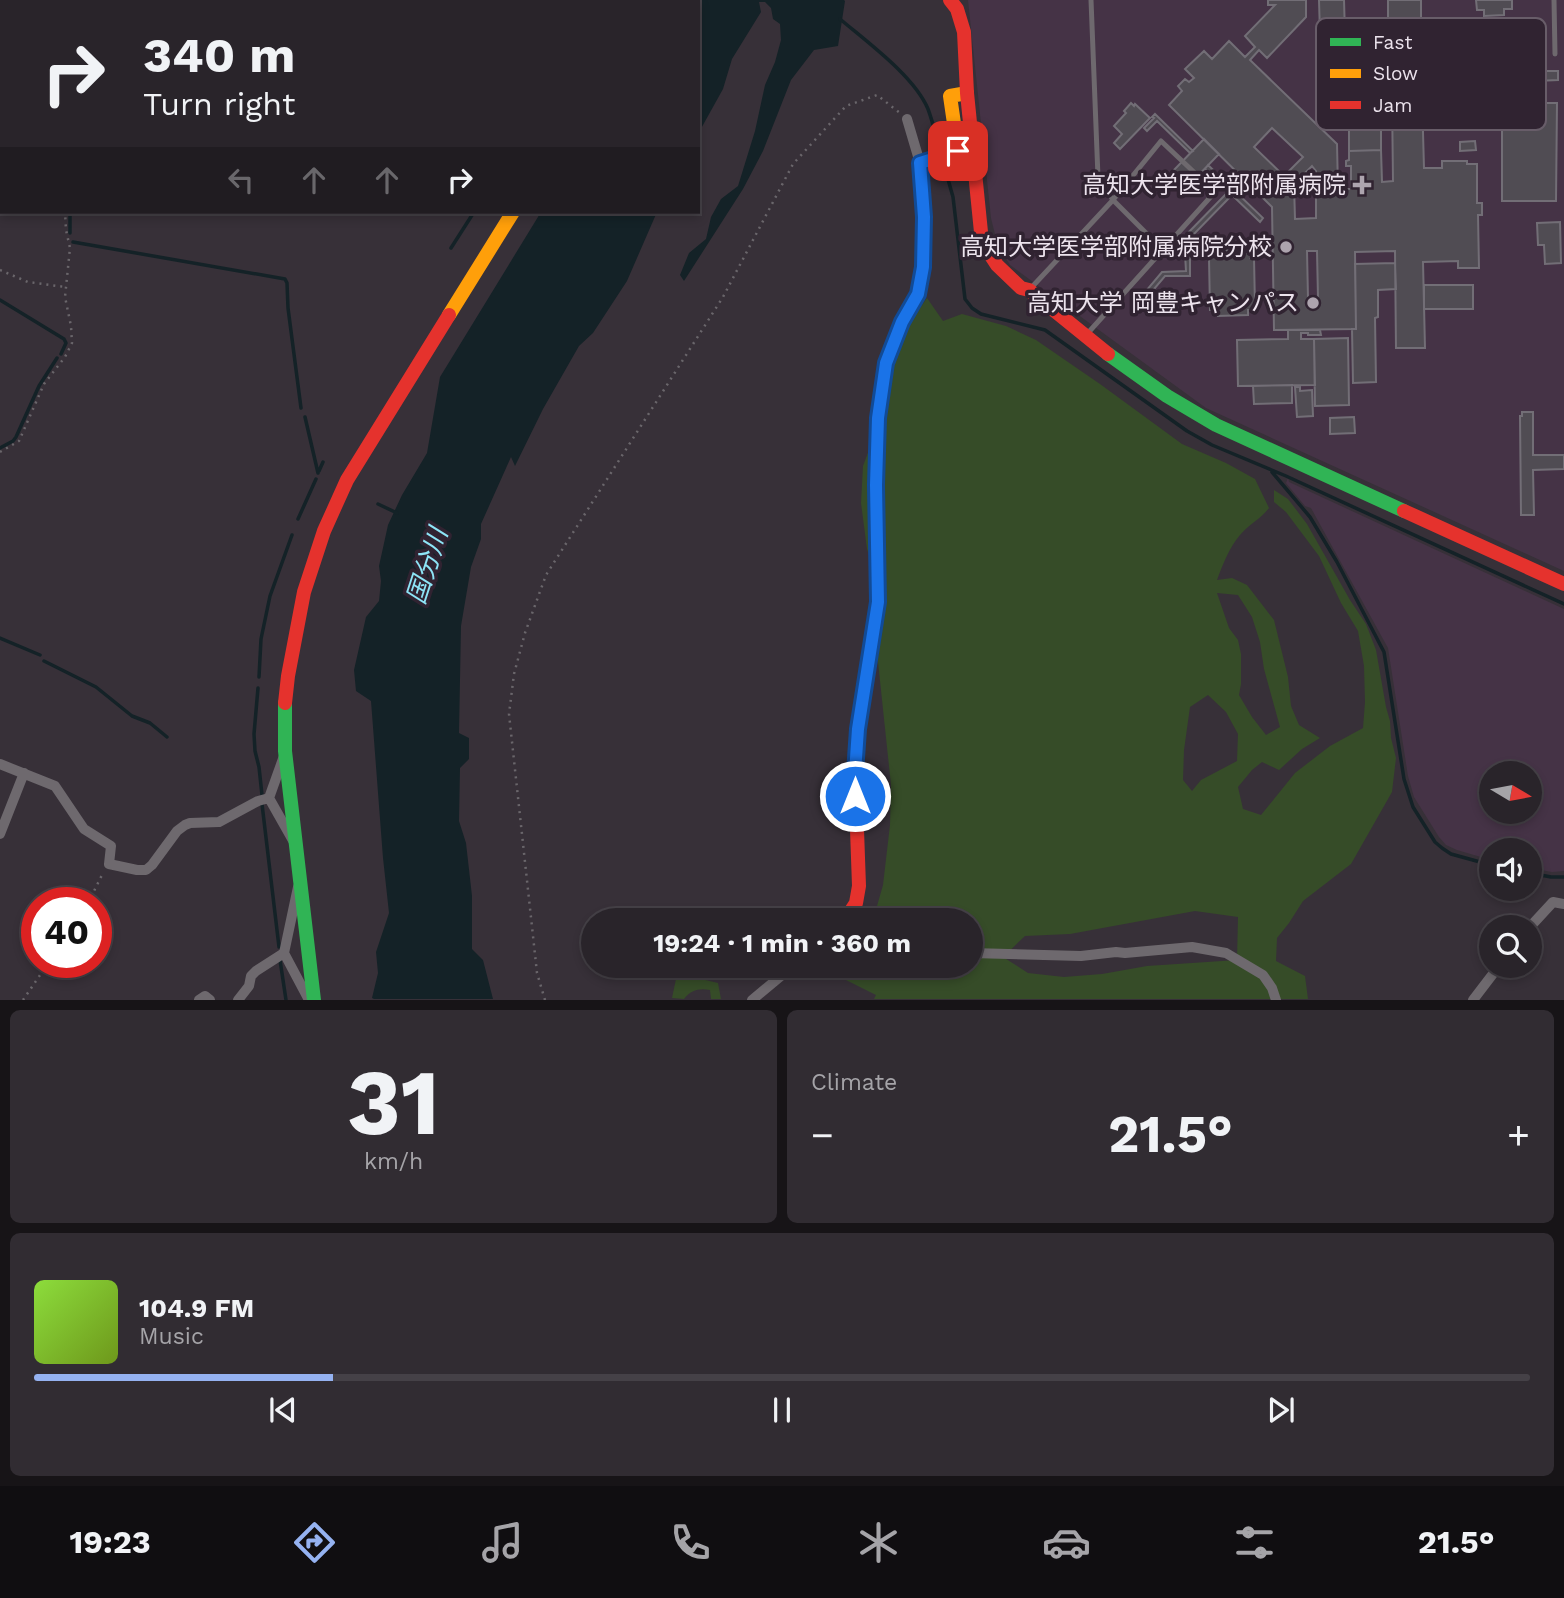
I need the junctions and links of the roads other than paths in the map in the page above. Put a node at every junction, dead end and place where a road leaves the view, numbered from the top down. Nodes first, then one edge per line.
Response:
1 (950, 0) edge
2 (1091, 0) edge
3 (1554, 0) edge
4 (1555, 54) dead end
5 (967, 93) junction
6 (907, 119) road end
7 (926, 162) junction
8 (1113, 200) junction
9 (512, 214) edge
10 (1163, 250) junction
11 (1029, 290) junction
12 (1085, 336) junction
13 (1564, 584) edge
14 (285, 751) junction
15 (0, 764) edge
16 (24, 773) junction
17 (268, 798) junction
18 (0, 834) edge
19 (296, 847) junction
20 (300, 878) junction
21 (1564, 904) edge
22 (853, 908) edge
23 (1541, 915) edge
24 (284, 953) junction
25 (983, 953) edge
26 (778, 978) edge
27 (1490, 978) edge
28 (199, 999) edge
29 (210, 999) edge
30 (238, 999) edge
31 (309, 999) edge
32 (314, 999) edge
33 (752, 999) edge
34 (1276, 999) edge
35 (1474, 999) edge

1 - 5 street
2 - 8 lane
3 - 4 lane
5 - 7 street
5 - 11 street
6 - 7 street
7 - 22 street
8 - 10 lane
8 - 10 lane
8 - 11 lane
9 - 14 street
10 - 12 lane
11 - 12 street
12 - 13 street
14 - 17 street
14 - 19 street
15 - 16 street
16 - 17 street
16 - 18 street
17 - 19 street
19 - 20 street
20 - 24 street
20 - 32 street
21 - 23 street
24 - 30 street
24 - 31 street
25 - 34 street
26 - 33 street
27 - 35 street
28 - 29 street

